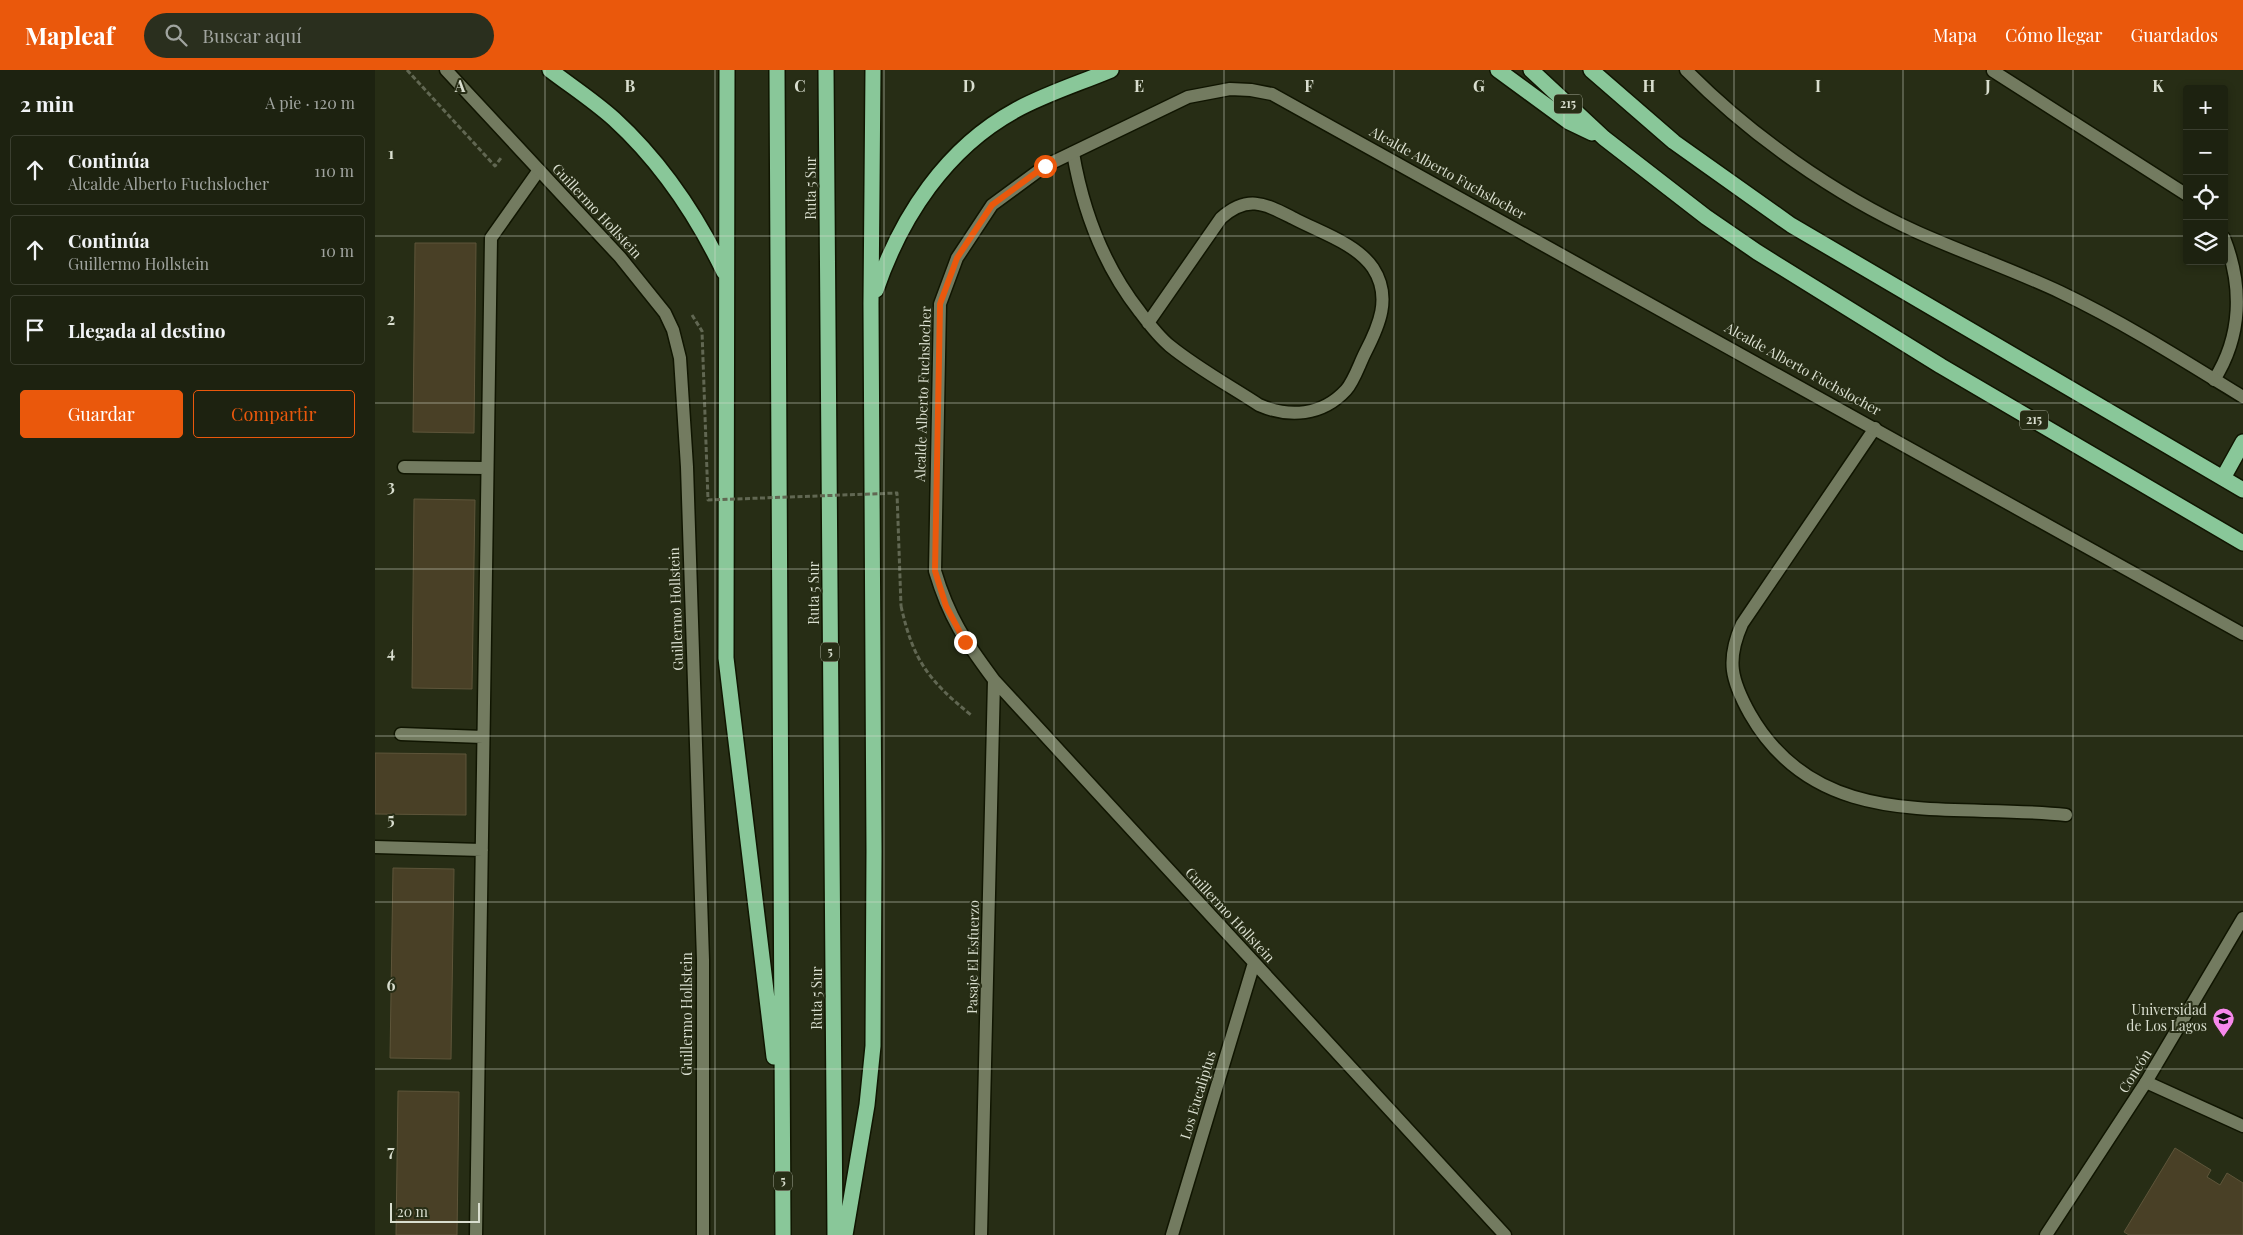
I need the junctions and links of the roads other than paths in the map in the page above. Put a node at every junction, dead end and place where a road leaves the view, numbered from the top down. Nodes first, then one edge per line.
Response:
1 (446, 70) edge
2 (550, 70) edge
3 (727, 70) edge
4 (777, 70) edge
5 (826, 70) edge
6 (873, 70) edge
7 (1111, 70) edge
8 (1498, 70) edge
9 (1531, 70) edge
10 (1591, 70) edge
11 (1686, 70) edge
12 (1993, 71) dead end
13 (1604, 138) junction
14 (1073, 152) junction
15 (539, 170) junction
16 (2183, 192) edge
17 (2228, 248) edge
18 (727, 277) junction
19 (871, 304) junction
20 (1148, 323) junction
21 (2214, 380) junction
22 (2243, 397) edge
23 (1875, 428) junction
24 (2243, 442) edge
25 (404, 467) dead end
26 (487, 468) junction
27 (2223, 478) junction
28 (2243, 490) edge
29 (2243, 543) edge
30 (946, 606) joint
31 (2243, 634) edge
32 (994, 680) junction
33 (401, 734) dead end
34 (483, 737) junction
35 (2066, 815) dead end
36 (375, 847) edge
37 (482, 850) junction
38 (2243, 918) edge
39 (1254, 963) junction
40 (2147, 1082) junction
41 (2243, 1126) edge
42 (783, 1128) junction
43 (476, 1235) edge
44 (703, 1235) edge
45 (783, 1235) edge
46 (835, 1235) edge
47 (845, 1235) edge
48 (981, 1235) edge
49 (1172, 1235) edge
50 (1505, 1235) edge
51 (2046, 1235) edge

1 - 15 street, Guillermo Hollstein
2 - 18 highway
3 - 18 highway
4 - 42 highway, 5
5 - 46 highway, Ruta 5 Sur / 5
6 - 19 highway
7 - 19 highway
8 - 13 highway
9 - 13 highway, 215
10 - 27 highway
11 - 21 street
12 - 16 street
13 - 29 highway, 215
14 - 20 street
14 - 23 street, Alcalde Alberto Fuchslocher
14 - 30 street, Alcalde Alberto Fuchslocher
15 - 26 street
15 - 44 street, Guillermo Hollstein
17 - 21 street
18 - 42 highway
19 - 47 highway
20 - 20 street
21 - 22 street
23 - 31 street, Alcalde Alberto Fuchslocher
23 - 35 street
24 - 27 highway
25 - 26 street
26 - 34 street
27 - 28 highway
30 - 32 street, Guillermo Hollstein
32 - 39 street, Guillermo Hollstein
32 - 48 street, Pasaje El Esfuerzo
33 - 34 street
34 - 37 street
36 - 37 street
37 - 43 street
38 - 40 street, Concón
39 - 49 street, Los Eucaliptus
39 - 50 street, Guillermo Hollstein
40 - 41 street
40 - 51 street, Concón
42 - 45 highway, 5

